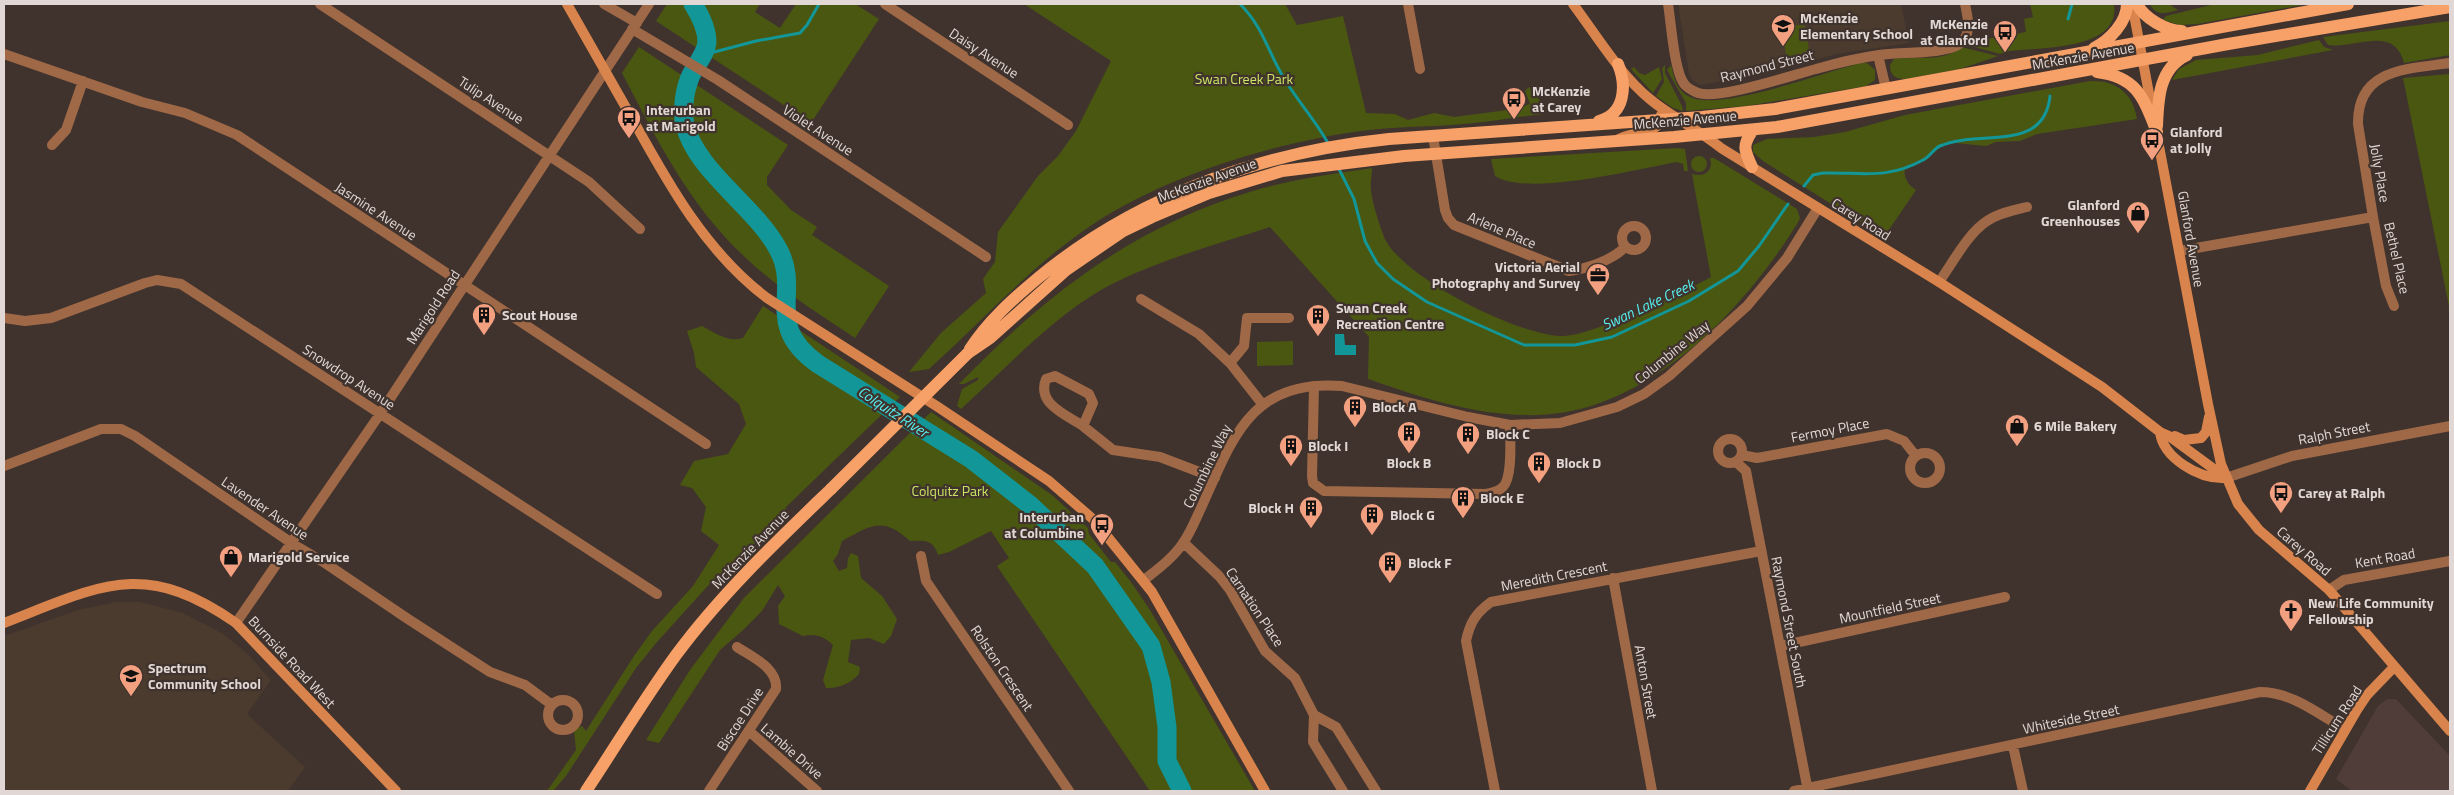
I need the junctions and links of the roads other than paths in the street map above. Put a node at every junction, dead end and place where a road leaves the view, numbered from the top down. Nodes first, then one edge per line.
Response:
1 (320, 4) edge
2 (567, 4) edge
3 (604, 4) edge
4 (649, 4) edge
5 (885, 4) edge
6 (1408, 4) edge
7 (1573, 4) edge
8 (1668, 4) edge
9 (1965, 4) edge
10 (2127, 4) edge
11 (2132, 4) edge
12 (2137, 4) edge
13 (2348, 4) edge
14 (2450, 6) edge
15 (634, 26) junction
16 (2199, 30) junction
17 (2140, 42) junction
18 (2198, 49) junction
19 (2085, 52) junction
20 (4, 54) edge
21 (1878, 55) junction
22 (2144, 60) junction
23 (2450, 63) edge
24 (1618, 64) junction
25 (1420, 69) dead end
26 (605, 70) junction
27 (2085, 70) junction
28 (82, 81) junction
29 (1886, 89) junction
30 (1657, 105) junction
31 (1676, 119) junction
32 (1660, 120) junction
33 (1068, 124) dead end
34 (1586, 125) junction
35 (1753, 130) junction
36 (2157, 132) junction
37 (1704, 135) junction
38 (1433, 136) junction
39 (1617, 141) junction
40 (52, 145) dead end
41 (549, 154) junction
42 (1435, 154) junction
43 (1752, 167) junction
44 (2027, 207) dead end
45 (1818, 208) junction
46 (2373, 217) junction
47 (640, 229) dead end
48 (1625, 247) dead end
49 (2179, 251) junction
50 (986, 257) dead end
51 (1939, 282) junction
52 (464, 285) junction
53 (1141, 299) dead end
54 (2394, 306) dead end
55 (4, 318) edge
56 (1289, 318) dead end
57 (968, 353) junction
58 (1230, 363) junction
59 (1314, 386) junction
60 (2208, 404) junction
61 (1263, 405) junction
62 (380, 414) junction
63 (1510, 425) junction
64 (1083, 426) junction
65 (2450, 426) edge
66 (2160, 432) junction
67 (706, 444) dead end
68 (1916, 456) dead end
69 (1739, 458) joint
70 (4, 466) edge
71 (1214, 478) junction
72 (2226, 478) junction
73 (1184, 542) junction
74 (293, 544) junction
75 (1761, 551) junction
76 (921, 556) dead end
77 (2450, 561) edge
78 (1613, 578) junction
79 (1144, 580) junction
80 (2329, 590) junction
81 (657, 594) dead end
82 (2005, 597) dead end
83 (4, 623) edge
84 (236, 623) junction
85 (1781, 646) junction
86 (737, 647) dead end
87 (2394, 667) junction
88 (552, 705) dead end
89 (1314, 715) junction
90 (2345, 729) junction
91 (748, 731) junction
92 (2450, 731) edge
93 (2013, 746) junction
94 (1808, 790) edge
95 (396, 791) edge
96 (586, 791) edge
97 (709, 791) edge
98 (817, 791) edge
99 (1069, 791) edge
100 (1266, 791) edge
101 (1343, 791) edge
102 (1376, 791) edge
103 (1495, 791) edge
104 (1652, 791) edge
105 (1794, 791) edge
106 (2023, 791) edge
107 (2310, 791) edge

1 - 41 street, Tulip Avenue
2 - 26 main road
3 - 15 street, Violet Avenue
4 - 15 street, Marigold Road
5 - 33 street, Daisy Avenue
6 - 25 street
7 - 24 main road, Carey Road
8 - 21 street, Raymond Street
9 - 21 street, Raymond Street
10 - 19 main road
11 - 17 main road, Glanford Avenue
12 - 16 main road
13 - 16 main road, McKenzie Avenue
14 - 18 main road, McKenzie Avenue
15 - 26 street, Marigold Road
15 - 50 street, Violet Avenue
16 - 17 main road, McKenzie Avenue
17 - 19 main road, McKenzie Avenue
17 - 22 main road, Glanford Avenue
18 - 22 main road, McKenzie Avenue
18 - 36 main road
19 - 29 main road, McKenzie Avenue
20 - 28 street, Jasmine Avenue
21 - 29 street
22 - 27 main road, McKenzie Avenue
22 - 36 main road, Glanford Avenue
23 - 46 street, Jolly Place
24 - 30 main road, Carey Road
24 - 34 main road
26 - 41 street, Marigold Road
26 - 79 main road
27 - 35 main road, McKenzie Avenue
27 - 36 main road
28 - 40 street
28 - 52 street, Jasmine Avenue
29 - 31 main road, McKenzie Avenue
30 - 31 main road, Carey Road
30 - 32 main road
31 - 32 main road, McKenzie Avenue
31 - 37 main road, Carey Road
32 - 34 main road, McKenzie Avenue
32 - 39 main road
34 - 38 main road, McKenzie Avenue
35 - 37 main road, McKenzie Avenue
35 - 43 main road
36 - 49 main road, Glanford Avenue
37 - 39 main road, McKenzie Avenue
37 - 43 main road, Carey Road
38 - 42 street, Arlene Place
38 - 57 main road, McKenzie Avenue
39 - 42 main road, McKenzie Avenue
41 - 47 street, Tulip Avenue
41 - 52 street, Marigold Road
42 - 48 street, Arlene Place
42 - 57 main road, McKenzie Avenue
43 - 45 main road, Carey Road
44 - 51 street
45 - 51 main road, Carey Road
45 - 63 street, Columbine Way
46 - 49 street, Jolly Place
46 - 54 street, Bethel Place
49 - 60 main road, Glanford Avenue
51 - 66 main road, Carey Road
52 - 62 street, Marigold Road
52 - 67 street, Jasmine Avenue
53 - 58 street
55 - 62 street, Snowdrop Avenue
56 - 58 street
57 - 96 main road, McKenzie Avenue, bridge
58 - 61 street
59 - 61 street, Columbine Way
59 - 63 street, Columbine Way
59 - 63 street
60 - 66 main road
60 - 72 main road, Glanford Avenue
61 - 71 street, Columbine Way
62 - 74 street, Marigold Road
62 - 81 street, Snowdrop Avenue
64 - 64 street
64 - 71 street
65 - 72 street, Ralph Street
66 - 72 main road, Carey Road
68 - 69 street, Fermoy Place
69 - 75 street, Raymond Street South
70 - 74 street, Lavender Avenue
71 - 73 street, Columbine Way
72 - 80 main road, Carey Road
73 - 79 street, Columbine Way
73 - 89 street, Carnation Place
74 - 84 street, Marigold Road
74 - 88 street, Lavender Avenue
75 - 78 street, Meredith Crescent
75 - 85 street, Raymond Street South
76 - 99 street, Rolston Crescent
77 - 80 street, Kent Road
78 - 103 street, Meredith Crescent
78 - 104 street, Anton Street
79 - 100 main road
80 - 87 main road, Carey Road
82 - 85 street, Mountfield Street
83 - 84 main road, Burnside Road West
84 - 95 main road, Burnside Road West
85 - 94 street, Raymond Street South
86 - 91 street, Biscoe Drive
87 - 90 main road, Tillicum Road
87 - 92 main road, Carey Road
89 - 101 street, Carnation Place
89 - 102 street
90 - 93 street, Whiteside Street
90 - 107 main road, Tillicum Road
91 - 97 street, Biscoe Drive
91 - 98 street, Lambie Drive
93 - 94 street, Whiteside Street
93 - 106 street
94 - 105 street, Whiteside Street

